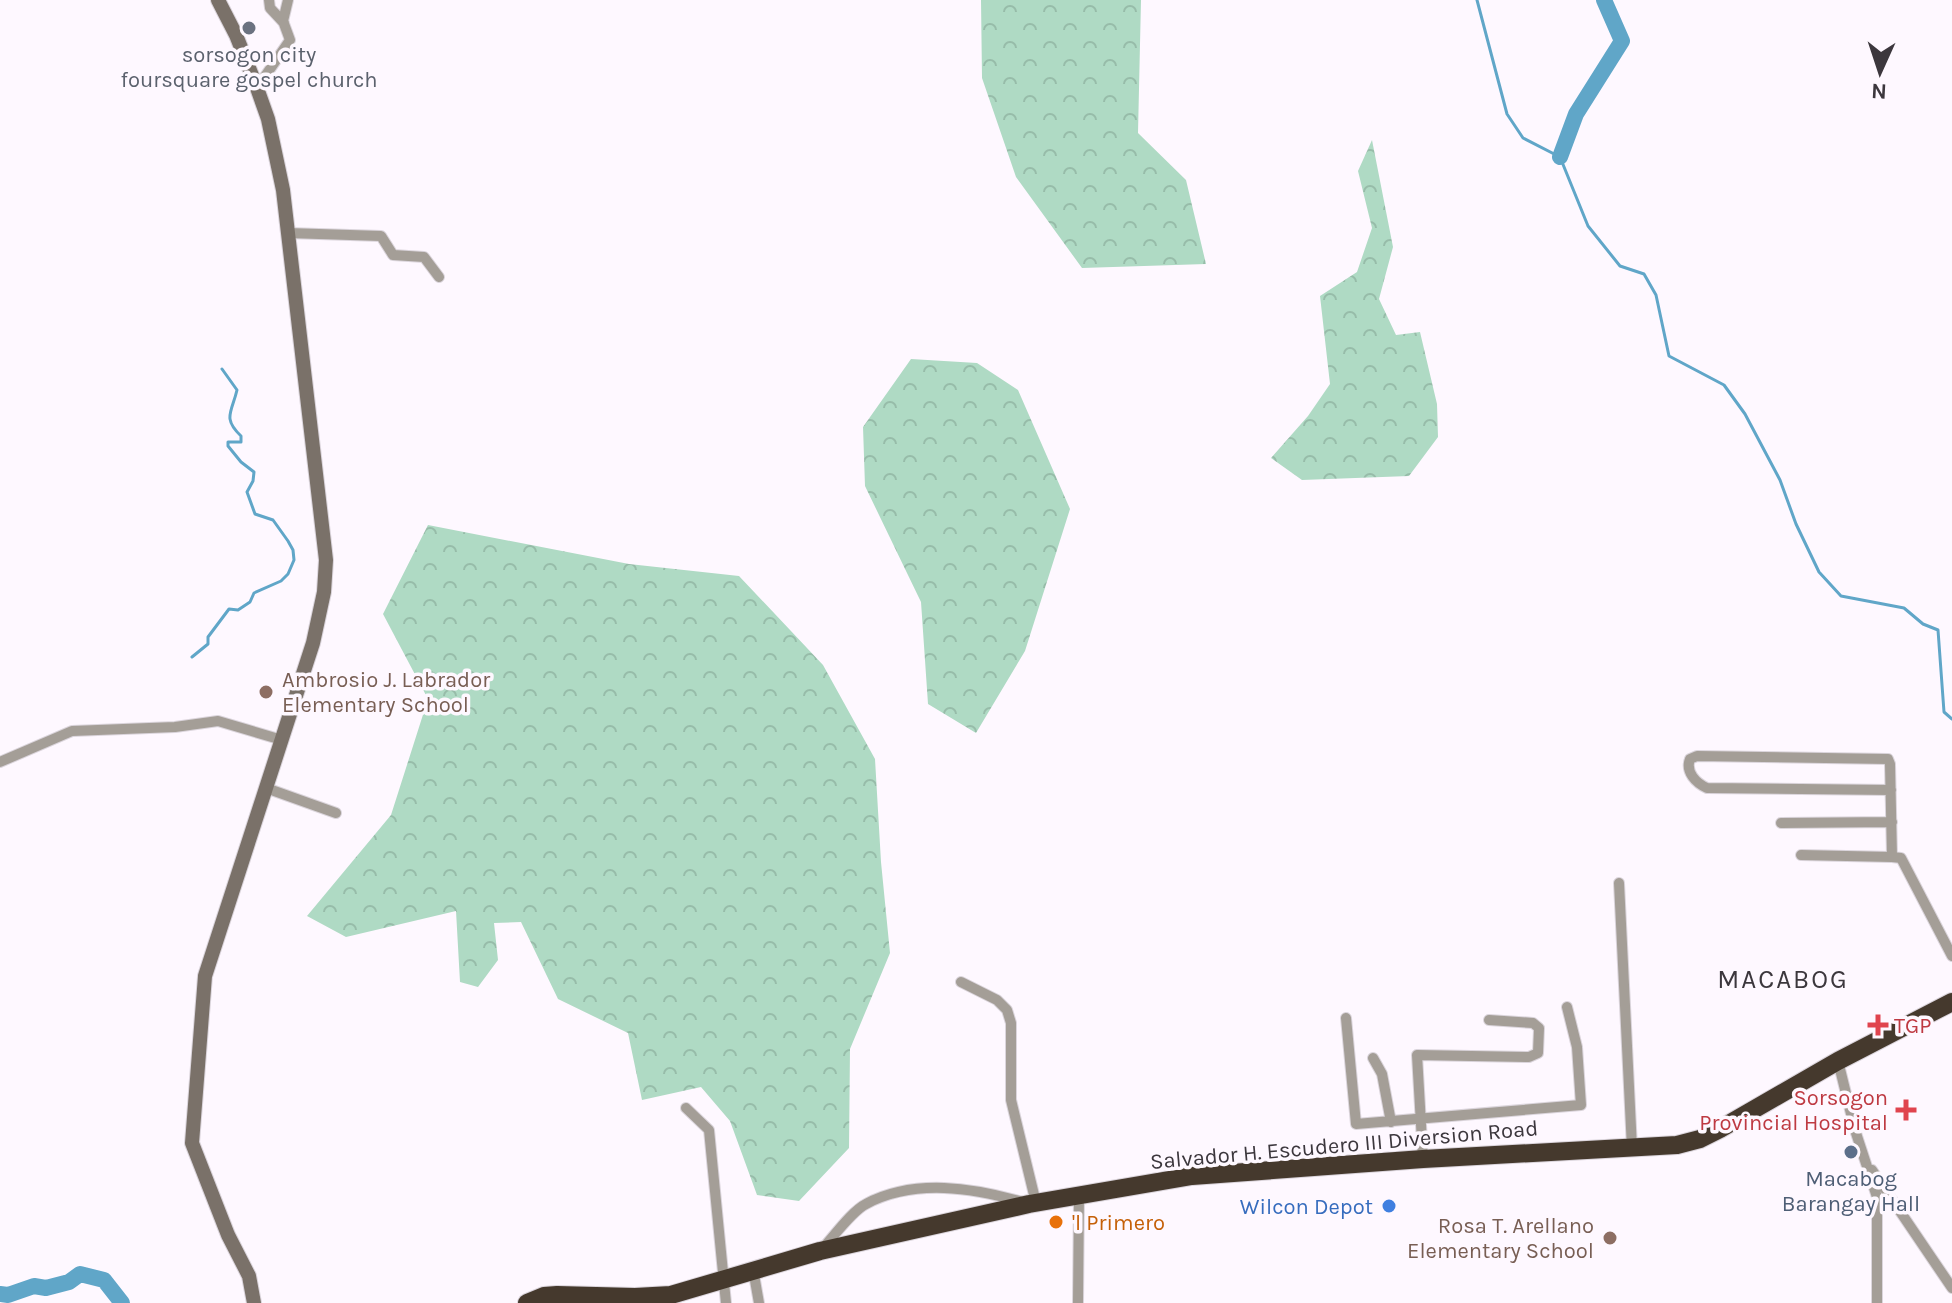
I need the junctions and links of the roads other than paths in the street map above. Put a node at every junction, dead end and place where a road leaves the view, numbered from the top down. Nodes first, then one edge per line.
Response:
1 (218, 0) edge
2 (269, 0) edge
3 (288, 0) edge
4 (284, 23) junction
5 (257, 88) junction
6 (288, 233) junction
7 (439, 277) dead end
8 (282, 740) junction
9 (0, 762) edge
10 (266, 788) junction
11 (1891, 790) junction
12 (336, 813) dead end
13 (1892, 822) junction
14 (1781, 823) dead end
15 (1801, 855) dead end
16 (1892, 857) junction
17 (1619, 883) dead end
18 (1952, 956) edge
19 (961, 982) dead end
20 (1952, 1002) edge
21 (1567, 1007) dead end
22 (1346, 1018) dead end
23 (1489, 1020) dead end
24 (1373, 1058) dead end
25 (1838, 1061) junction
26 (686, 1108) dead end
27 (1421, 1120) junction
28 (1391, 1122) junction
29 (1632, 1148) junction
30 (1423, 1159) junction
31 (1865, 1160) junction
32 (1079, 1195) junction
33 (1033, 1204) junction
34 (820, 1251) junction
35 (753, 1269) junction
36 (722, 1279) junction
37 (1952, 1288) edge
38 (688, 1296) edge
39 (558, 1299) edge
40 (254, 1303) edge
41 (527, 1303) edge
42 (726, 1303) edge
43 (759, 1303) edge
44 (1078, 1303) edge
45 (1877, 1303) edge

1 - 5 street
2 - 4 street
3 - 4 street
4 - 5 street
5 - 6 street
6 - 7 street
6 - 8 street
8 - 9 street
8 - 10 street
10 - 12 street
10 - 40 street
11 - 11 street
11 - 13 street
13 - 14 street
13 - 16 street
15 - 16 street
16 - 18 street
17 - 29 street
19 - 33 street
20 - 25 highway, Salvador H. Escudero III Diversion Road
21 - 27 street
22 - 28 street
23 - 27 street
24 - 28 street
25 - 29 highway, Salvador H. Escudero III Diversion Road
25 - 31 street
26 - 36 street
27 - 28 street
27 - 30 street
29 - 30 highway, Salvador H. Escudero III Diversion Road
30 - 32 highway, Salvador H. Escudero III Diversion Road
31 - 37 street
31 - 45 street
32 - 33 highway, Salvador H. Escudero III Diversion Road
32 - 44 street
33 - 34 highway, Salvador H. Escudero III Diversion Road
33 - 34 street
34 - 35 highway, Salvador H. Escudero III Diversion Road
35 - 36 highway, Salvador H. Escudero III Diversion Road
35 - 43 street
36 - 38 highway, Salvador H. Escudero III Diversion Road
36 - 42 street
38 - 39 highway, Salvador H. Escudero III Diversion Road
39 - 41 highway, Salvador H. Escudero III Diversion Road

